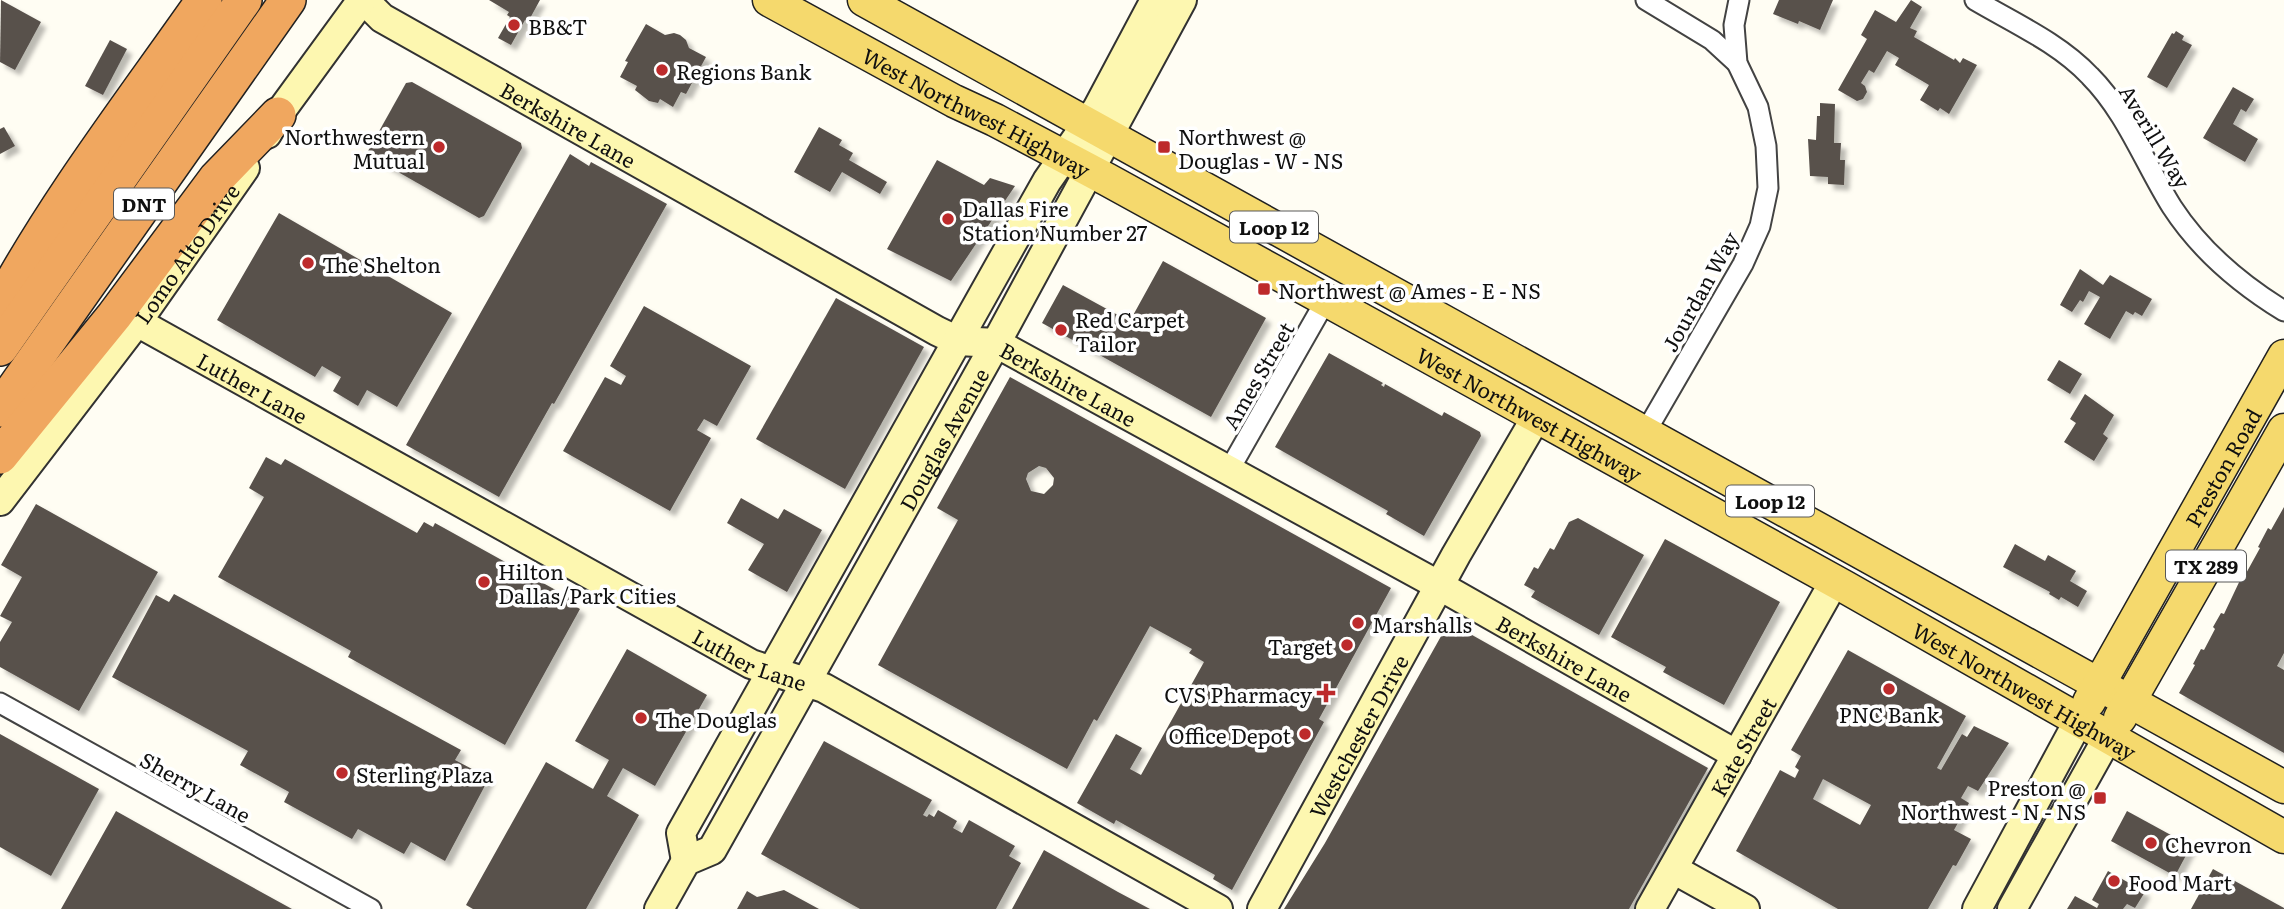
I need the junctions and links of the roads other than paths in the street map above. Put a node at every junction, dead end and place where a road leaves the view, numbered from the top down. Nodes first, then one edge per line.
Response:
1 (204, 0) edge
2 (244, 0) edge
3 (288, 0) edge
4 (363, 0) edge
5 (769, 0) edge
6 (864, 0) edge
7 (1155, 0) edge
8 (1182, 0) edge
9 (1646, 0) edge
10 (1739, 0) edge
11 (1975, 0) edge
12 (1737, 63) junction
13 (1016, 85) junction
14 (278, 115) junction
15 (995, 120) junction
16 (1098, 130) junction
17 (1077, 164) junction
18 (1326, 300) junction
19 (0, 305) edge
20 (2284, 311) edge
21 (137, 322) junction
22 (958, 341) junction
23 (996, 343) junction
24 (0, 348) edge
25 (2284, 356) edge
26 (0, 409) edge
27 (1537, 416) junction
28 (2284, 430) edge
29 (1645, 433) junction
30 (895, 452) junction
31 (0, 456) edge
32 (924, 469) junction
33 (1228, 472) junction
34 (1733, 481) junction
35 (872, 491) junction
36 (0, 501) edge
37 (902, 508) junction
38 (1835, 582) junction
39 (1440, 586) junction
40 (771, 671) junction
41 (804, 682) junction
42 (2099, 685) junction
43 (2129, 701) junction
44 (0, 703) edge
45 (2079, 720) junction
46 (2108, 737) junction
47 (1737, 755) junction
48 (2284, 788) edge
49 (2284, 836) edge
50 (685, 861) junction
51 (1673, 869) junction
52 (371, 909) edge
53 (659, 909) edge
54 (1218, 909) edge
55 (1262, 909) edge
56 (1650, 909) edge
57 (1745, 909) edge
58 (1977, 909) edge
59 (2012, 909) edge

1 - 19 highway
2 - 24 highway, DNT
3 - 26 highway, DNT
4 - 14 street, Lomo Alto Drive
4 - 22 street, Berkshire Lane
5 - 15 main road, West Northwest Highway / Loop 12
6 - 13 main road, West Northwest Highway / Loop 12
7 - 16 street, Douglas Avenue
8 - 16 street, Douglas Avenue
9 - 12 street
10 - 12 street, Jourdan Way
11 - 20 street, Averill Way
12 - 29 street, Jourdan Way
13 - 15 main road
13 - 16 main road, West Northwest Highway / Loop 12
14 - 21 street, Lomo Alto Drive
14 - 31 highway
15 - 17 main road, West Northwest Highway / Loop 12
16 - 17 street, Douglas Avenue
16 - 29 main road, West Northwest Highway / Loop 12
17 - 18 main road, West Northwest Highway / Loop 12
17 - 22 street, Douglas Avenue
17 - 23 street, Douglas Avenue
18 - 27 main road, West Northwest Highway / Loop 12
18 - 33 street, Ames Street
21 - 36 street, Lomo Alto Drive
21 - 40 street, Luther Lane
22 - 23 street, Berkshire Lane
22 - 30 street, Douglas Avenue
23 - 32 street, Douglas Avenue
23 - 33 street, Berkshire Lane
25 - 42 main road, Preston Road / TX 289
27 - 34 main road
27 - 38 main road, West Northwest Highway / Loop 12
27 - 39 street, Westchester Drive
28 - 43 main road, Preston Road / TX 289
29 - 34 main road, West Northwest Highway / Loop 12
30 - 32 street
30 - 35 street, Douglas Avenue
32 - 37 street, Douglas Avenue
33 - 39 street, Berkshire Lane
34 - 42 main road, West Northwest Highway / Loop 12
35 - 37 street
35 - 40 street, Douglas Avenue
37 - 41 street, Douglas Avenue
38 - 45 main road, West Northwest Highway / Loop 12
38 - 47 street, Kate Street
39 - 47 street, Berkshire Lane
39 - 55 street, Westchester Drive
40 - 41 street, Luther Lane
40 - 50 street, Douglas Avenue
41 - 50 street, Douglas Avenue
41 - 54 street, Luther Lane
42 - 43 main road, West Northwest Highway / Loop 12
42 - 45 main road, Preston Road / TX 289
43 - 46 main road, Preston Road / TX 289
43 - 48 main road, West Northwest Highway / Loop 12
44 - 52 street, Sherry Lane
45 - 46 main road, West Northwest Highway / Loop 12
45 - 58 street, Preston Road
46 - 49 main road, West Northwest Highway / Loop 12
46 - 59 street, Preston Road
47 - 51 street, Kate Street
50 - 53 street, Douglas Avenue
51 - 56 street, Kate Street
51 - 57 street

